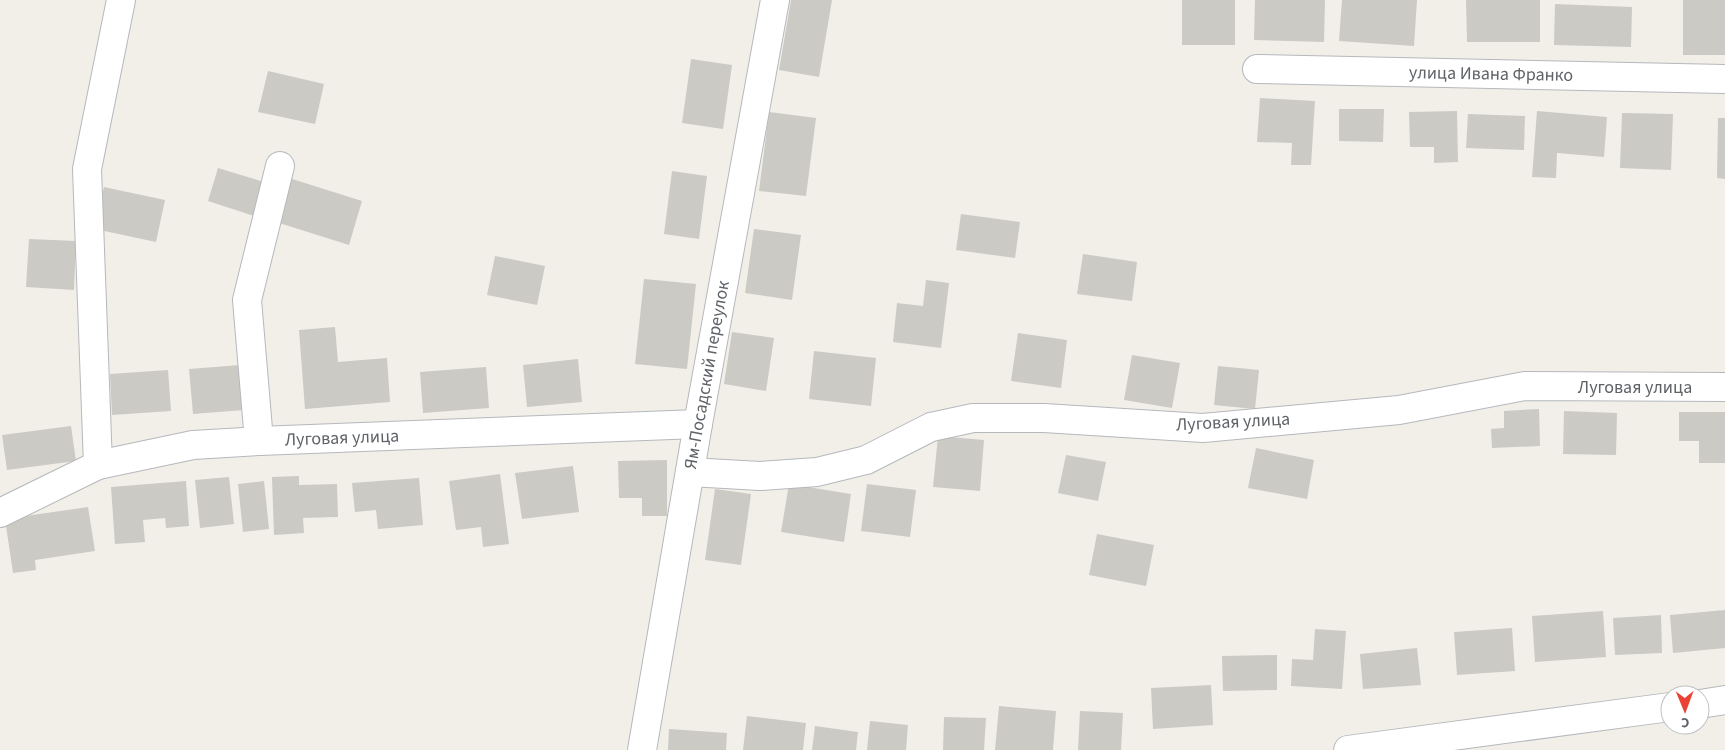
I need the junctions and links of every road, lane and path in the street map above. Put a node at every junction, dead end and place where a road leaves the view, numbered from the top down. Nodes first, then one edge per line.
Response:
1 (121, 0) edge
2 (775, 0) edge
3 (1257, 69) dead end
4 (1725, 79) edge
5 (280, 166) dead end
6 (1725, 388) edge
7 (698, 424) junction
8 (259, 441) junction
9 (98, 465) junction
10 (690, 472) junction
11 (0, 512) edge
12 (1725, 700) edge
13 (1710, 702) edge
14 (1660, 709) edge
15 (642, 750) edge
16 (1348, 750) edge

1 - 9 street
2 - 7 street, Ям-Посадский переулок
3 - 4 street, улица Ивана Франко
5 - 8 street
6 - 10 street, Луговая улица
7 - 8 street, Луговая улица
7 - 10 street, Ям-Посадский переулок
8 - 9 street, Луговая улица
9 - 11 street, Луговая улица
10 - 15 street, Ям-Посадский переулок
12 - 13 street
14 - 16 street

